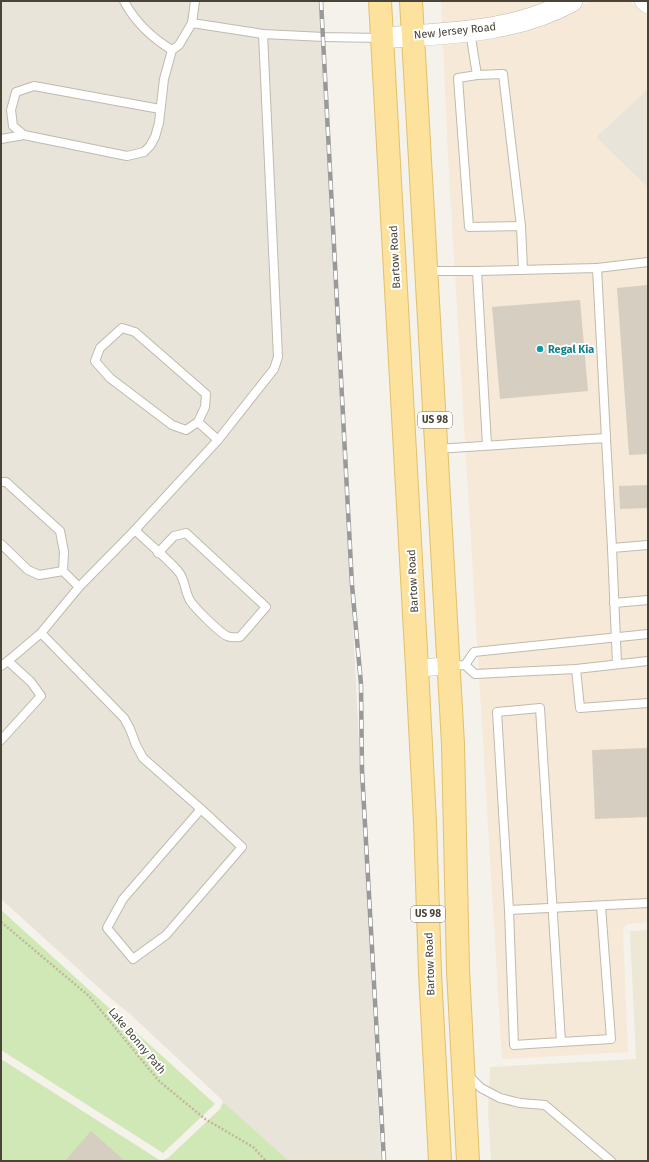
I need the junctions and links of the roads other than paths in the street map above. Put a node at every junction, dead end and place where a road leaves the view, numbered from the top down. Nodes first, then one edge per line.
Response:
1 (124, 1) edge
2 (195, 1) edge
3 (380, 1) edge
4 (411, 1) edge
5 (570, 1) edge
6 (643, 1) edge
7 (648, 5) edge
8 (192, 23) junction
9 (470, 31) junction
10 (262, 34) junction
11 (412, 36) junction
12 (382, 38) junction
13 (172, 50) junction
14 (477, 75) junction
15 (160, 109) junction
16 (24, 135) junction
17 (1, 139) edge
18 (521, 226) junction
19 (648, 262) edge
20 (597, 268) junction
21 (523, 270) junction
22 (427, 271) junction
23 (477, 271) junction
24 (198, 422) junction
25 (606, 438) junction
26 (218, 440) junction
27 (487, 445) junction
28 (436, 449) junction
29 (1, 482) edge
30 (134, 530) junction
31 (1, 544) edge
32 (648, 545) edge
33 (612, 548) junction
34 (158, 552) junction
35 (63, 571) junction
36 (79, 587) junction
37 (648, 600) edge
38 (614, 602) junction
39 (41, 633) junction
40 (648, 634) edge
41 (615, 637) junction
42 (648, 661) edge
43 (5, 663) edge
44 (617, 664) junction
45 (457, 665) junction
46 (418, 668) junction
47 (576, 669) junction
48 (648, 704) edge
49 (1, 740) edge
50 (202, 809) junction
51 (648, 903) edge
52 (601, 906) junction
53 (553, 908) junction
54 (509, 910) junction
55 (561, 1042) junction
56 (463, 1068) junction
57 (440, 1161) edge
58 (468, 1161) edge
59 (611, 1161) edge

1 - 13 lane
2 - 8 lane
3 - 12 main road, Bartow Road / US 98
4 - 11 main road, US 98
5 - 9 street, New Jersey Road
6 - 7 street
8 - 10 lane
8 - 13 lane
9 - 11 street, New Jersey Road
9 - 14 lane
10 - 12 lane
10 - 26 lane
11 - 12 street, New Jersey Road
11 - 22 main road, US 98
12 - 46 main road, Bartow Road / US 98
13 - 15 lane
14 - 18 lane
14 - 18 lane
15 - 16 lane
15 - 16 lane
16 - 17 lane
18 - 21 lane
19 - 20 lane
20 - 21 lane
20 - 25 lane
21 - 23 lane
22 - 23 lane
22 - 28 main road, US 98
23 - 27 lane
24 - 24 lane
24 - 26 lane
25 - 27 lane
25 - 33 lane
26 - 30 lane
27 - 28 lane
28 - 45 main road, US 98
29 - 35 lane
30 - 34 lane
30 - 36 lane
31 - 35 lane
32 - 33 lane
33 - 38 lane
34 - 34 lane
35 - 36 lane
36 - 39 lane
37 - 38 lane
38 - 41 lane
39 - 43 lane
39 - 50 lane
40 - 41 lane
41 - 44 lane
41 - 45 lane
42 - 44 lane
43 - 49 lane
44 - 47 lane
45 - 46 street
45 - 47 lane
45 - 56 main road, US 98
46 - 57 main road, Bartow Road / US 98
47 - 48 lane
50 - 50 lane
51 - 52 lane
52 - 53 lane
52 - 55 lane
53 - 54 lane
53 - 54 lane
53 - 55 lane
54 - 55 lane
56 - 58 main road, US 98
56 - 59 lane

